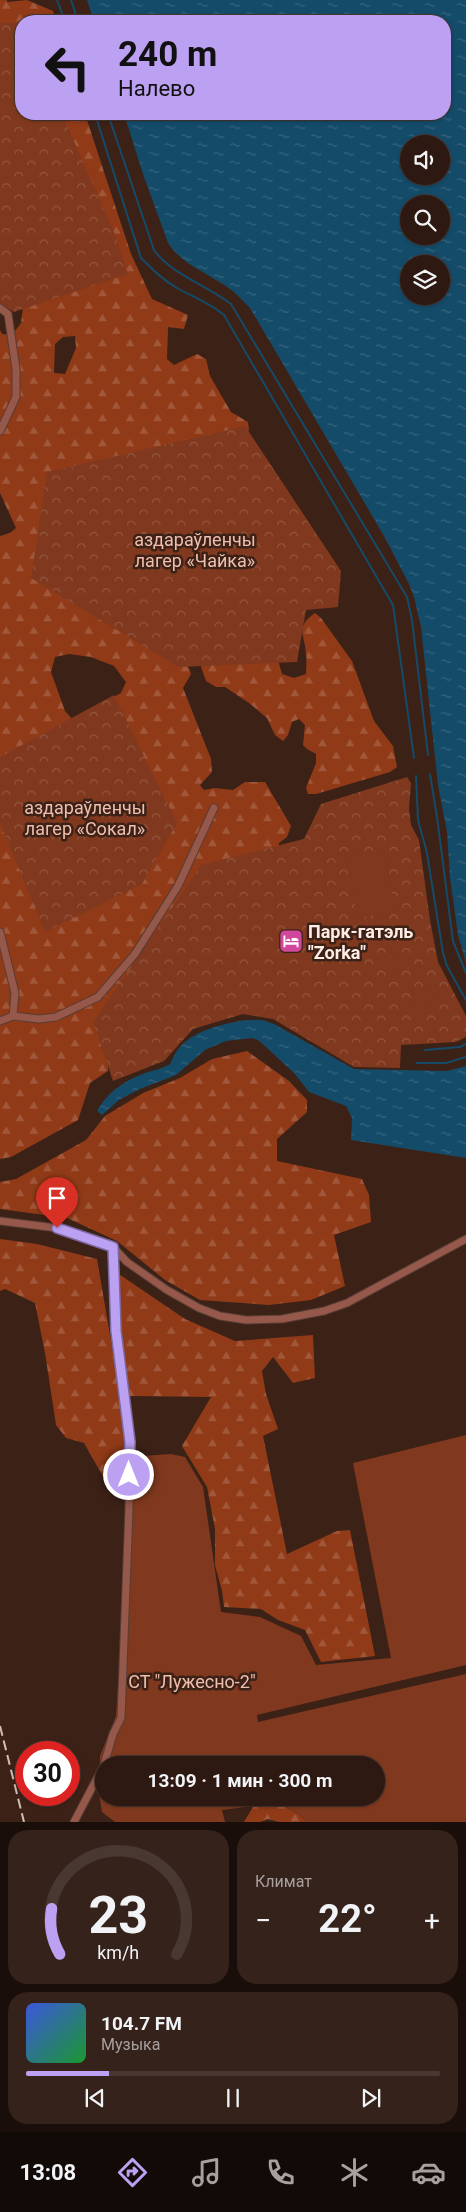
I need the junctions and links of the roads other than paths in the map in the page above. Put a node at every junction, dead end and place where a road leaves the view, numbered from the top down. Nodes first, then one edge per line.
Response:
1 (0, 308) edge
2 (0, 431) edge
3 (214, 808) dead end
4 (0, 932) edge
5 (13, 1016) junction
6 (0, 1021) edge
7 (0, 1222) edge
8 (466, 1239) edge
9 (113, 1247) junction
10 (107, 1756) edge
11 (95, 1782) edge
12 (74, 1822) edge

1 - 2 street
3 - 5 street
4 - 5 street
5 - 6 street
7 - 9 street
8 - 9 street
9 - 10 street
11 - 12 street

